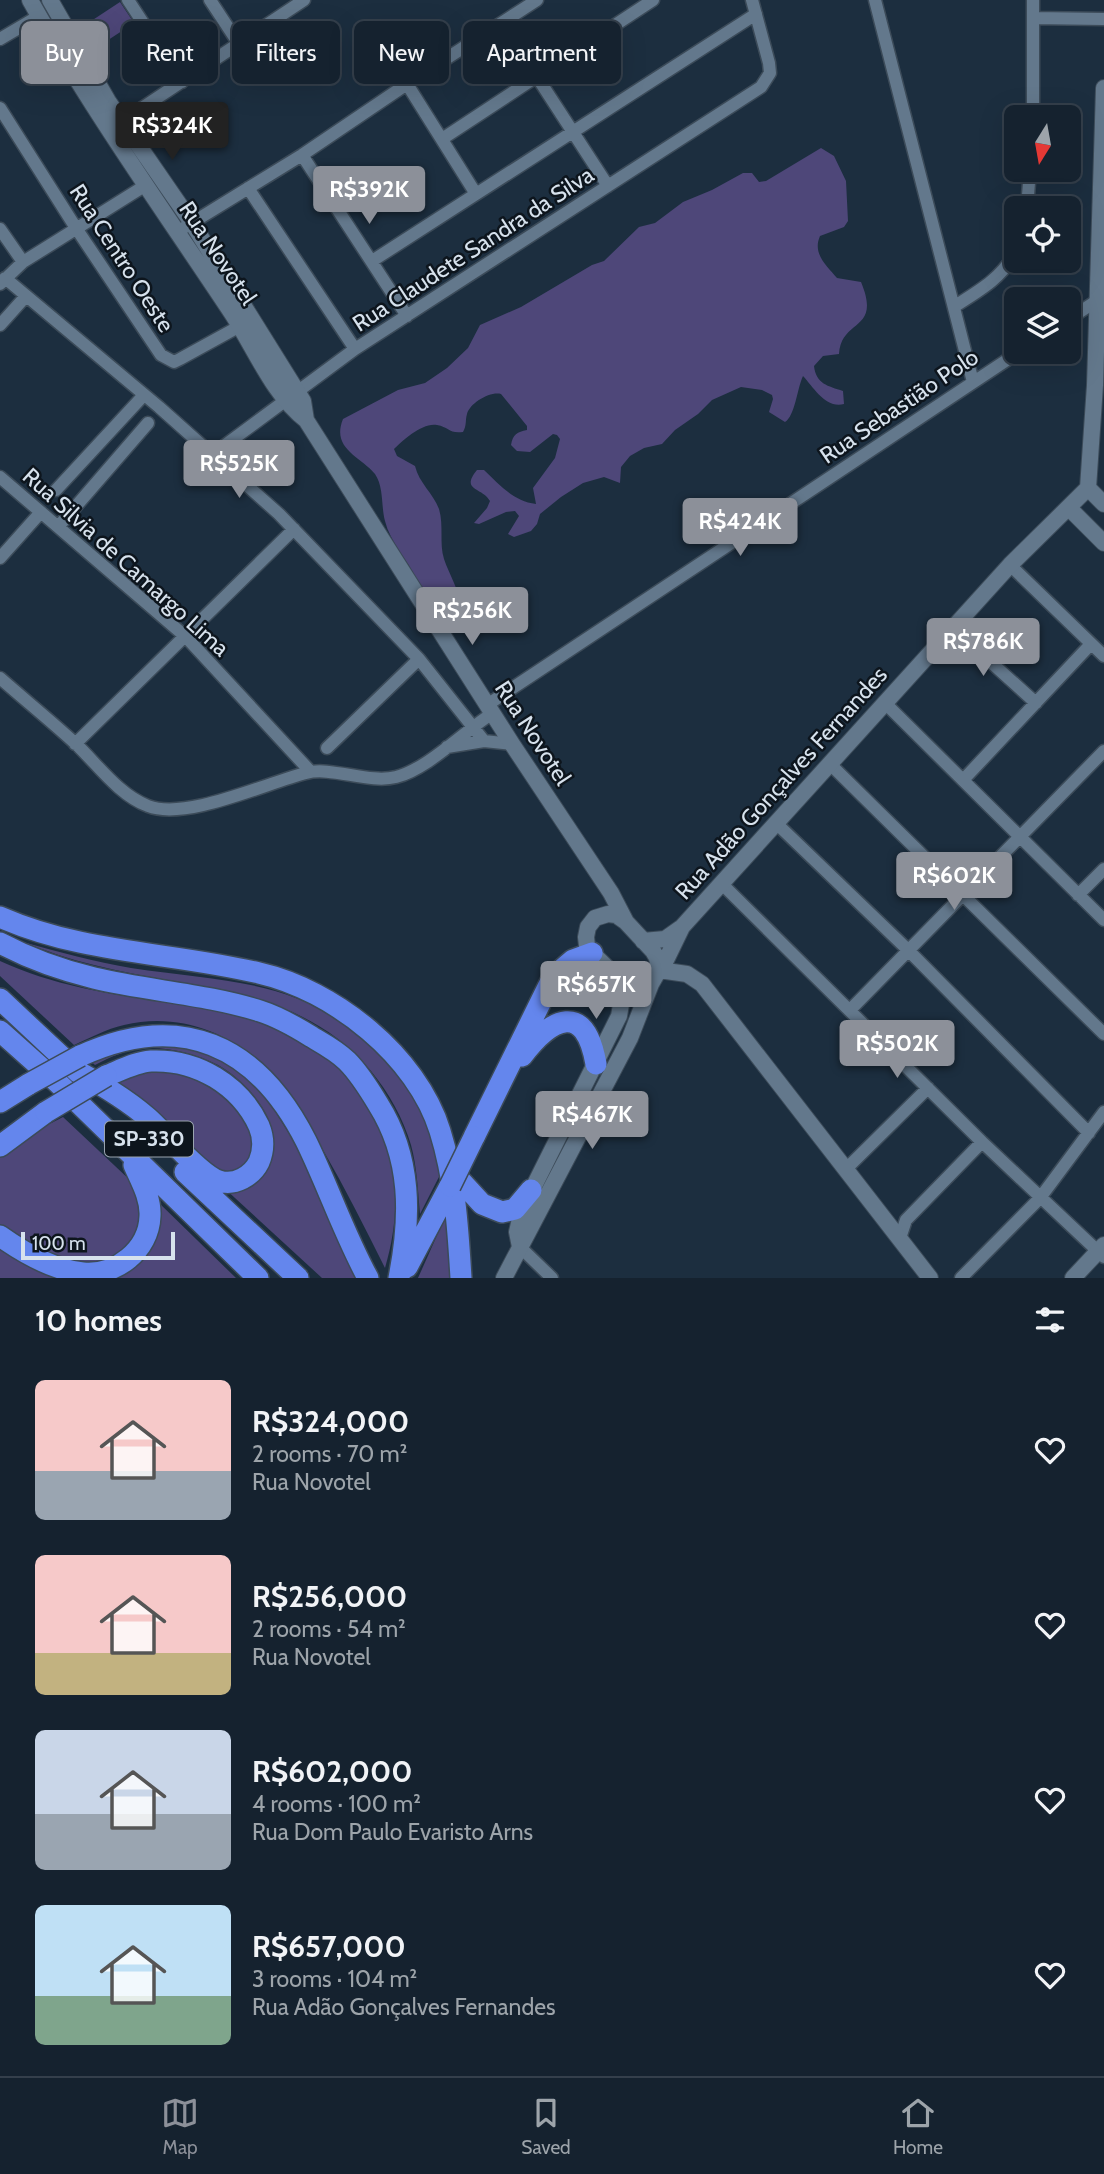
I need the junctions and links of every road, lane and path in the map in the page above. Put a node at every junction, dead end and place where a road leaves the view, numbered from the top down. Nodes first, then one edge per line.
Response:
1 (30, 0) edge
2 (50, 0) edge
3 (128, 0) edge
4 (211, 0) edge
5 (537, 0) edge
6 (653, 0) edge
7 (752, 0) edge
8 (874, 0) edge
9 (1033, 0) edge
10 (297, 2) edge
11 (41, 8) edge
12 (756, 14) junction
13 (1033, 18) junction
14 (1104, 19) edge
15 (142, 21) edge
16 (271, 21) edge
17 (505, 21) edge
18 (621, 21) edge
19 (232, 33) edge
20 (0, 39) edge
21 (178, 84) edge
22 (407, 84) joint
23 (525, 84) edge
24 (542, 84) edge
25 (1104, 88) edge
26 (1032, 105) edge
27 (0, 108) edge
28 (116, 125) junction
29 (572, 132) junction
30 (442, 139) junction
31 (302, 155) junction
32 (1103, 174) edge
33 (146, 185) junction
34 (608, 187) junction
35 (248, 188) junction
36 (476, 194) junction
37 (192, 223) junction
38 (76, 228) junction
39 (0, 229) edge
40 (177, 232) junction
41 (372, 261) junction
42 (23, 262) junction
43 (1004, 271) edge
44 (2, 281) edge
45 (1101, 281) edge
46 (26, 296) junction
47 (1101, 300) edge
48 (954, 306) junction
49 (1081, 312) edge
50 (407, 316) junction
51 (0, 325) edge
52 (240, 326) junction
53 (355, 349) junction
54 (1004, 362) edge
55 (973, 382) junction
56 (143, 396) junction
57 (291, 396) junction
58 (1099, 397) edge
59 (148, 423) dead end
60 (213, 454) junction
61 (0, 477) edge
62 (1088, 488) junction
63 (56, 490) dead end
64 (1104, 504) edge
65 (1069, 508) junction
66 (41, 512) junction
67 (58, 527) junction
68 (294, 528) junction
69 (1104, 543) edge
70 (0, 558) edge
71 (1010, 565) junction
72 (953, 628) junction
73 (186, 637) junction
74 (1091, 644) junction
75 (1104, 656) edge
76 (419, 659) junction
77 (0, 678) edge
78 (884, 702) junction
79 (1036, 703) junction
80 (490, 709) junction
81 (472, 726) junction
82 (484, 741) junction
83 (75, 744) junction
84 (512, 744) junction
85 (446, 747) junction
86 (327, 748) dead end
87 (1104, 751) edge
88 (829, 764) junction
89 (310, 771) junction
90 (964, 779) junction
91 (776, 823) junction
92 (1020, 836) junction
93 (1104, 869) edge
94 (721, 883) junction
95 (611, 893) junction
96 (1078, 895) junction
97 (962, 896) junction
98 (0, 917) edge
99 (595, 918) junction
100 (1104, 920) edge
101 (626, 922) junction
102 (682, 927) junction
103 (643, 941) junction
104 (0, 943) edge
105 (907, 949) junction
106 (592, 953) junction
107 (656, 974) junction
108 (620, 981) junction
109 (0, 999) edge
110 (850, 1010) junction
111 (0, 1034) edge
112 (1104, 1034) edge
113 (78, 1063) junction
114 (596, 1064) junction
115 (504, 1080) junction
116 (928, 1088) junction
117 (0, 1102) edge
118 (1104, 1112) edge
119 (1089, 1133) junction
120 (982, 1142) junction
121 (0, 1146) edge
122 (129, 1153) junction
123 (846, 1169) junction
124 (319, 1172) junction
125 (451, 1175) junction
126 (531, 1190) junction
127 (1040, 1198) junction
128 (906, 1220) junction
129 (889, 1224) junction
130 (0, 1236) edge
131 (900, 1238) junction
132 (520, 1247) junction
133 (1102, 1252) edge
134 (258, 1278) edge
135 (298, 1278) edge
136 (368, 1278) edge
137 (381, 1278) edge
138 (399, 1278) edge
139 (461, 1278) edge
140 (504, 1278) edge
141 (552, 1278) edge
142 (930, 1278) edge
143 (961, 1278) edge
144 (1073, 1278) edge

1 - 11 street, Rua Novotel
2 - 28 street, Rua Novotel
3 - 15 street
4 - 19 street
5 - 17 street
6 - 18 street
7 - 12 street
8 - 48 street
9 - 13 street
10 - 16 street
11 - 20 street
11 - 28 street, Rua Novotel
12 - 29 street
12 - 34 street, Rua Claudete Sandra da Silva
13 - 14 street
13 - 26 street
21 - 28 street
22 - 30 street
22 - 31 street
23 - 30 street
24 - 29 street
25 - 32 street
27 - 38 street, Rua Centro Oeste
28 - 33 street, Rua Novotel
28 - 37 street, Rua Novotel
29 - 34 street
29 - 36 street
30 - 36 street
31 - 35 street
31 - 41 street
32 - 45 street
33 - 38 street
33 - 40 street, Rua Novotel
34 - 50 street, Rua Claudete Sandra da Silva
35 - 37 street
35 - 53 street
36 - 41 street
37 - 40 street
37 - 57 street, Rua Novotel
38 - 42 street
38 - 52 street, Rua Centro Oeste
39 - 42 street
40 - 52 street, Rua Novotel
41 - 50 street
42 - 44 street
43 - 48 street
44 - 46 street
45 - 47 street
46 - 51 street
46 - 56 street
47 - 49 street
47 - 58 street
48 - 55 street
50 - 53 street, Rua Claudete Sandra da Silva
52 - 57 street, Rua Novotel
53 - 57 street, Rua Claudete Sandra da Silva
54 - 55 street, Rua Sebastião Polo
55 - 80 street, Rua Sebastião Polo
56 - 60 street
56 - 63 street
57 - 60 street, Rua Claudete Sandra da Silva
57 - 80 street, Rua Novotel
58 - 62 street
59 - 67 street
60 - 68 street
61 - 66 street, Rua Silvia de Camargo Lima
62 - 64 street
62 - 65 street, Rua Adão Gonçalves Fernandes
65 - 69 street
65 - 71 street, Rua Adão Gonçalves Fernandes
66 - 67 street, Rua Silvia de Camargo Lima
66 - 70 street
67 - 73 street, Rua Silvia de Camargo Lima
68 - 73 street
68 - 76 street
71 - 72 street, Rua Adão Gonçalves Fernandes
71 - 74 street
72 - 78 street, Rua Adão Gonçalves Fernandes
72 - 79 street
73 - 83 street
73 - 89 street, Rua Silvia de Camargo Lima
74 - 75 street
74 - 79 street
76 - 81 street
76 - 86 street
77 - 83 street
78 - 88 street, Rua Adão Gonçalves Fernandes
78 - 90 street
79 - 90 street
80 - 81 street, Rua Sebastião Polo
80 - 84 street, Rua Novotel
81 - 82 street
81 - 85 street, Rua Sebastião Polo
82 - 84 street
82 - 85 street
83 - 89 street
84 - 95 street, Rua Novotel
85 - 89 street, Rua Sebastião Polo
87 - 92 street
88 - 91 street, Rua Adão Gonçalves Fernandes
88 - 97 street
90 - 92 street
91 - 94 street, Rua Adão Gonçalves Fernandes
91 - 105 street
92 - 96 street
92 - 97 street
93 - 96 street
94 - 102 street, Rua Adão Gonçalves Fernandes
94 - 110 street
95 - 99 street
95 - 101 street, Rua Novotel
96 - 100 street
97 - 105 street
97 - 112 street
98 - 125 highway
99 - 101 street
99 - 106 street
101 - 103 street, Rua Novotel
102 - 103 street, Rua Adão Gonçalves Fernandes
102 - 107 street, Rua Adão Gonçalves Fernandes
103 - 107 street, Rua Novotel
104 - 138 highway
105 - 110 street
105 - 119 street
106 - 108 street
106 - 115 highway
107 - 108 street
107 - 123 street
107 - 132 street, Rua Adão Gonçalves Fernandes
108 - 114 street, Rua Adão Gonçalves Fernandes
109 - 113 highway, SP-330
110 - 116 street
111 - 122 highway, SP-330
113 - 117 highway, bridge
113 - 121 highway, bridge
113 - 124 highway
113 - 135 highway, SP-330
114 - 115 highway
114 - 126 street, Rua Adão Gonçalves Fernandes
115 - 138 highway, bridge
116 - 120 street
116 - 123 street
118 - 119 street
119 - 127 street
120 - 127 street
120 - 128 street
122 - 130 highway
122 - 134 highway, SP-330
123 - 129 street
124 - 136 highway
124 - 137 highway
125 - 126 highway
125 - 139 highway
126 - 132 street, Rua Adão Gonçalves Fernandes
127 - 133 street
127 - 143 street
128 - 129 street
128 - 131 street
129 - 131 street
131 - 142 street
132 - 140 street, Rua Adão Gonçalves Fernandes
132 - 141 street
133 - 144 street

